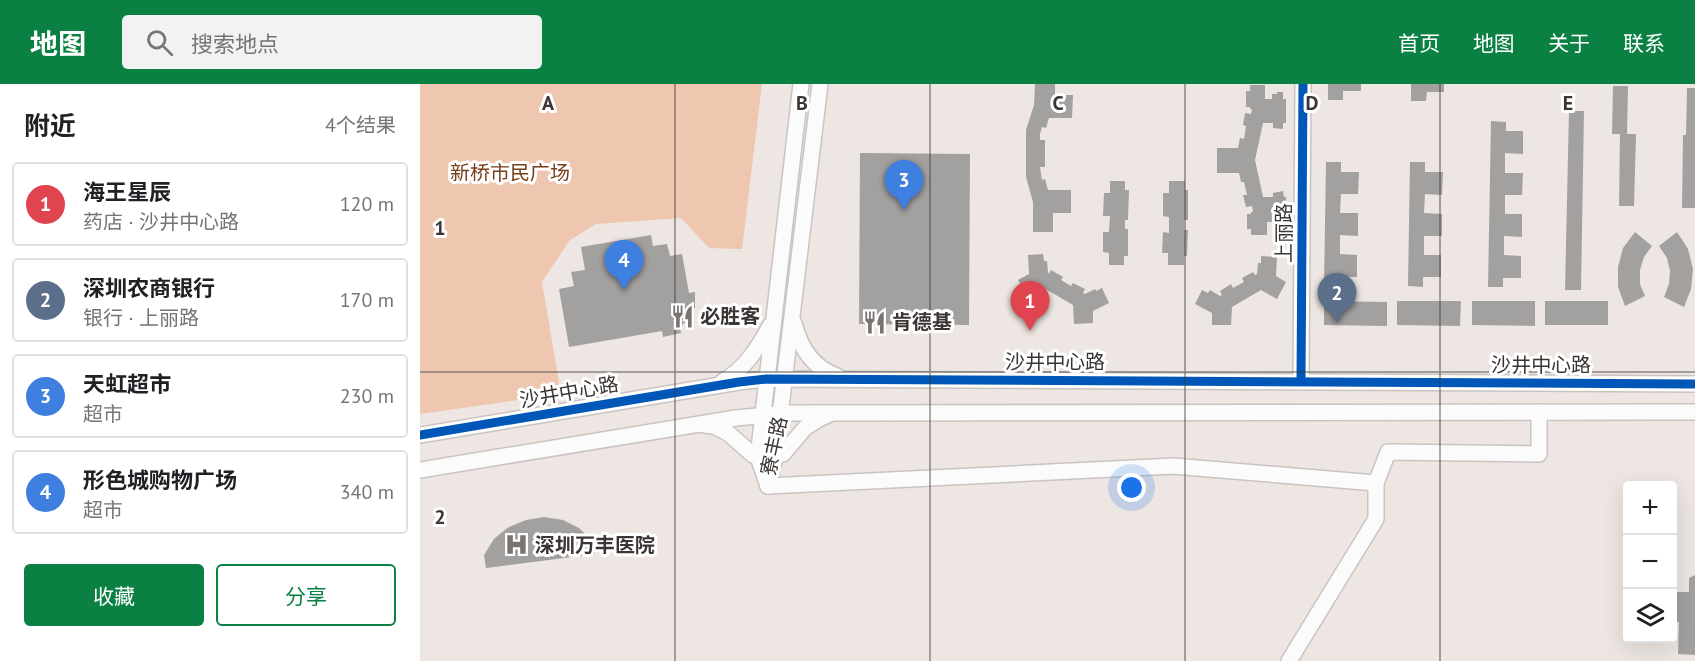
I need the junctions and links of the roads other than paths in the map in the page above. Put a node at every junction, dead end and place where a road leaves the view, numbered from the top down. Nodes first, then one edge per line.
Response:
1 (801, 84) edge
2 (820, 84) edge
3 (1303, 84) edge
4 (793, 311) junction
5 (775, 312) junction
6 (846, 378) junction
7 (767, 379) junction
8 (785, 379) junction
9 (1301, 381) junction
10 (1695, 384) edge
11 (713, 386) junction
12 (835, 412) junction
13 (1539, 412) junction
14 (1695, 412) edge
15 (781, 413) junction
16 (762, 414) junction
17 (698, 424) junction
18 (420, 435) edge
19 (758, 457) junction
20 (775, 457) junction
21 (420, 470) edge
22 (1376, 483) junction
23 (768, 486) junction
24 (1289, 661) edge

1 - 5 street, 寮丰路
2 - 4 street, 寮丰路
3 - 9 street, 上丽路
4 - 6 street
4 - 8 street, 寮丰路
5 - 7 street, 寮丰路
5 - 11 street
6 - 8 street, 沙井中心路
6 - 9 street, 沙井中心路
7 - 8 street, 沙井中心路
7 - 11 street, 沙井中心路
7 - 16 street, 寮丰路
8 - 15 street, 寮丰路
9 - 10 street, 沙井中心路
11 - 18 street, 沙井中心路
12 - 13 street
12 - 15 street
12 - 20 street
13 - 14 street
13 - 22 street
15 - 16 street
15 - 20 street, 寮丰路
16 - 17 street
16 - 19 street, 寮丰路
17 - 19 street
17 - 21 street
19 - 20 street
19 - 23 street, 寮丰路
20 - 23 street, 寮丰路
22 - 23 street
22 - 24 street

